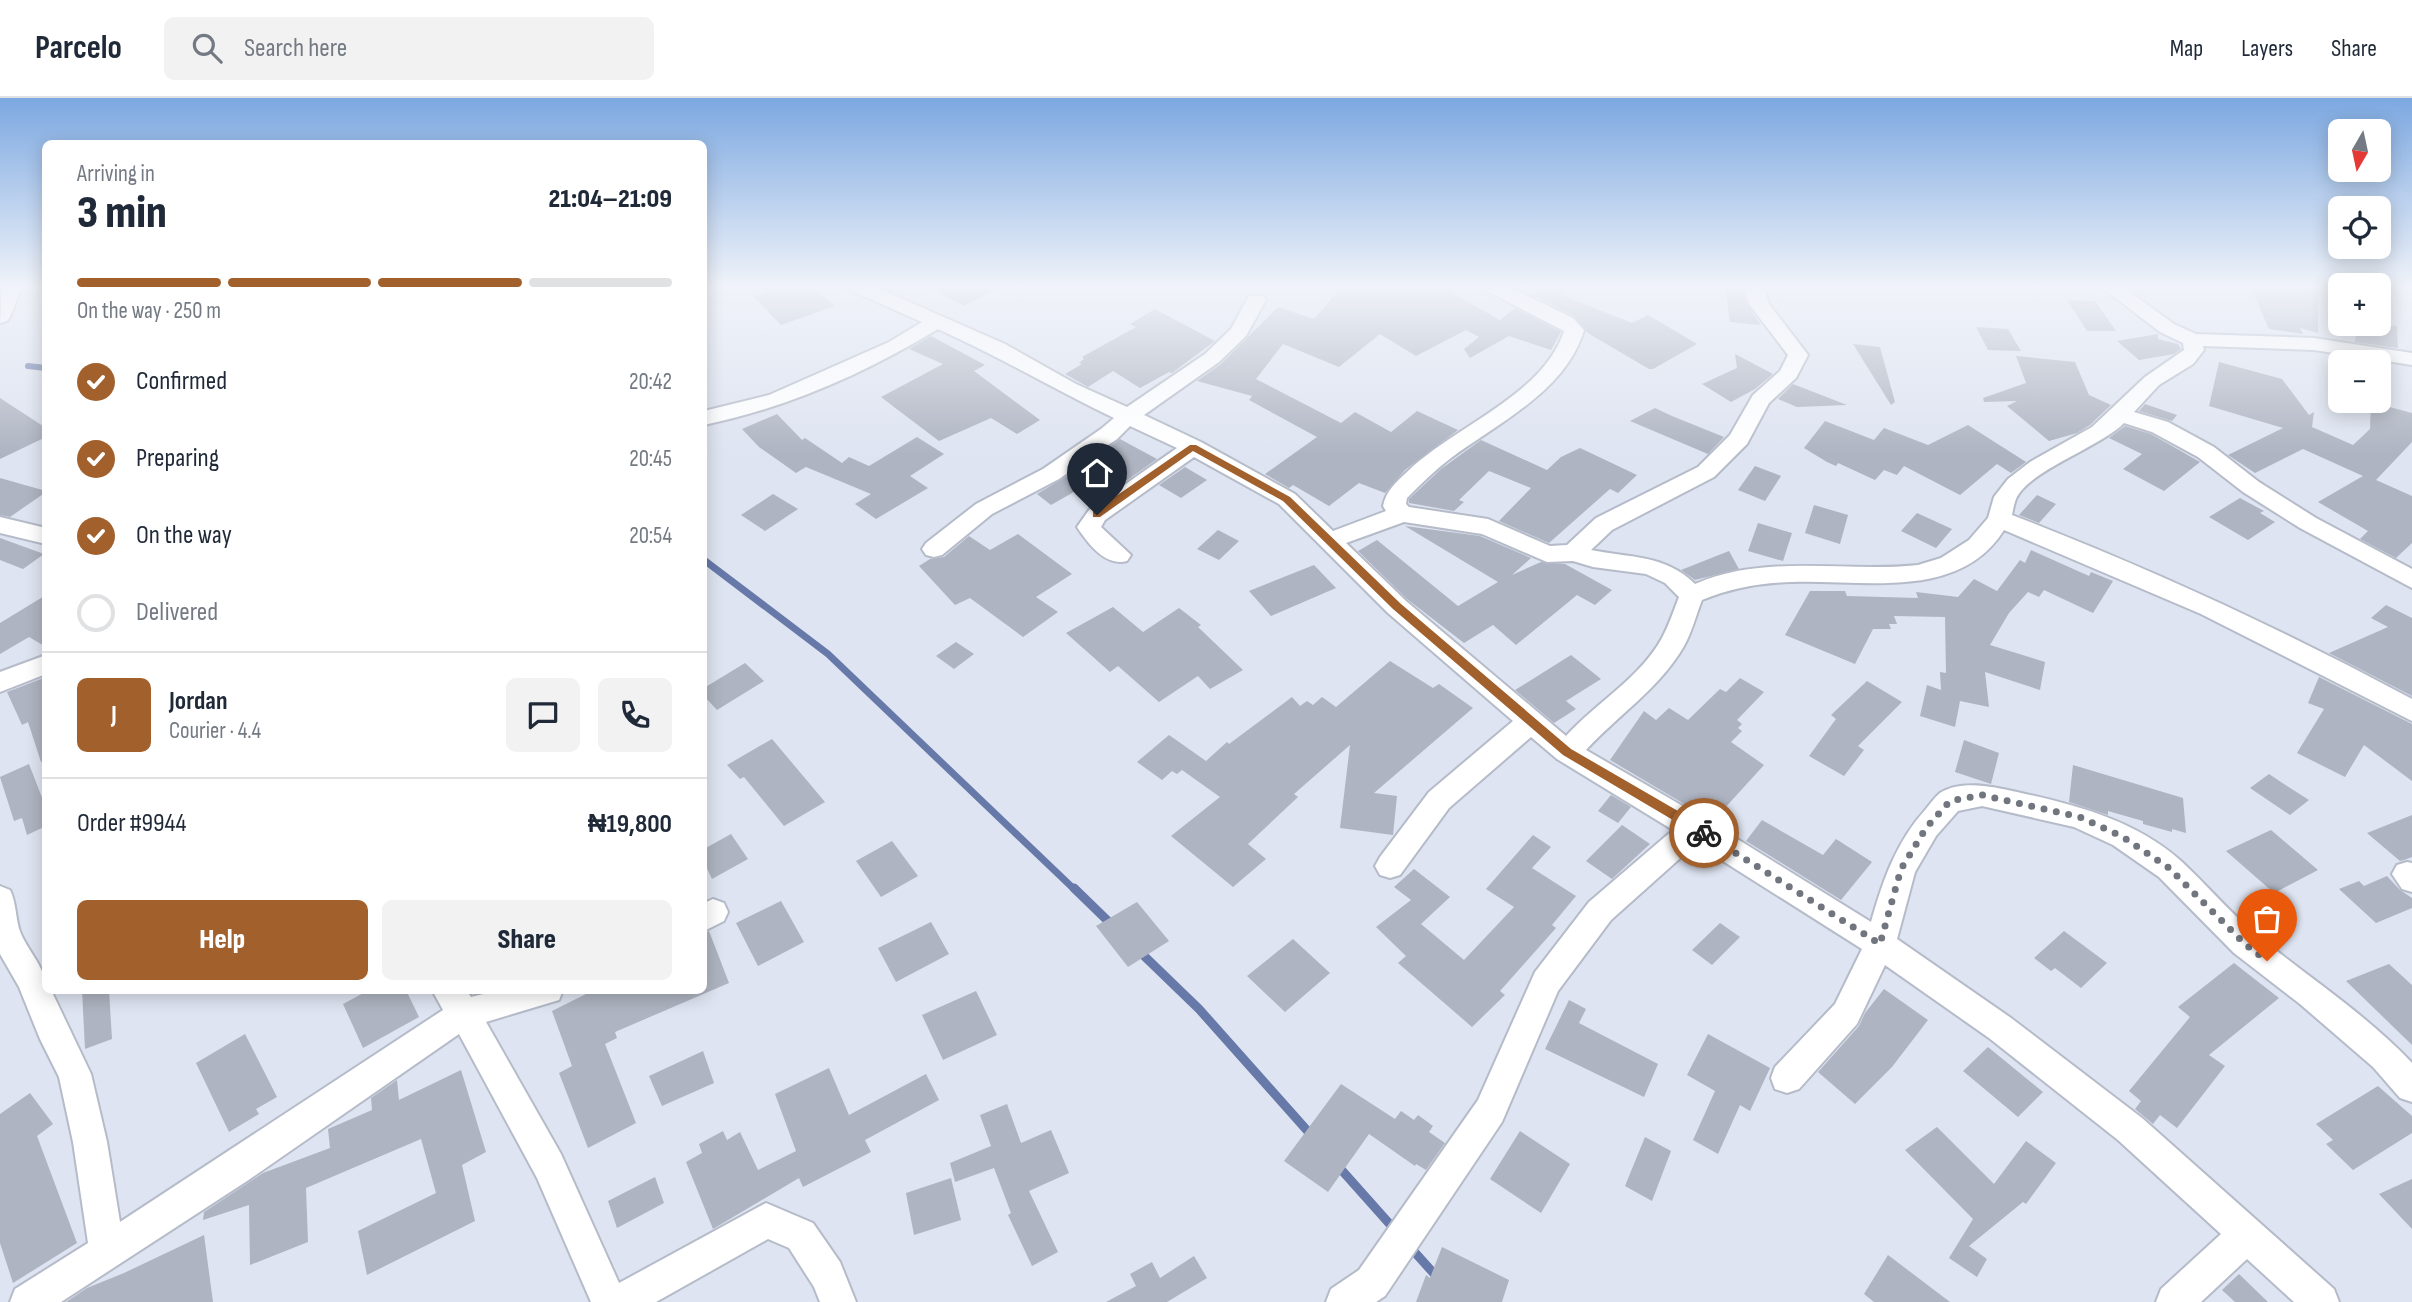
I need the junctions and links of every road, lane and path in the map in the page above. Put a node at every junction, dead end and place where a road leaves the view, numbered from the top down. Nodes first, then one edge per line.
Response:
1 (901, 342) edge
2 (985, 342) edge
3 (1228, 342) edge
4 (1571, 342) edge
5 (1788, 342) edge
6 (2192, 342) edge
7 (2259, 342) edge
8 (2412, 359) edge
9 (2122, 415) junction
10 (1128, 416) junction
11 (707, 417) edge
12 (1193, 447) junction
13 (1402, 514) junction
14 (1998, 520) junction
15 (0, 525) edge
16 (42, 535) edge
17 (1329, 541) junction
18 (934, 550) dead end
19 (1573, 553) junction
20 (1119, 555) dead end
21 (2412, 580) edge
22 (1692, 595) junction
23 (42, 666) edge
24 (0, 682) edge
25 (2412, 711) edge
26 (1530, 722) junction
27 (1567, 752) junction
28 (1695, 827) junction
29 (1390, 866) dead end
30 (0, 899) edge
31 (1880, 944) junction
32 (536, 994) edge
33 (455, 1002) edge
34 (1787, 1078) dead end
35 (2412, 1087) edge
36 (2245, 1236) junction
37 (107, 1251) junction
38 (28, 1302) edge
39 (609, 1302) edge
40 (620, 1302) edge
41 (838, 1302) edge
42 (1344, 1302) edge
43 (2175, 1302) edge
44 (2320, 1302) edge

1 - 11 street
2 - 10 street
3 - 10 street
4 - 13 street
5 - 19 street
6 - 9 street
7 - 8 street
9 - 14 street
9 - 21 street
10 - 12 street
10 - 18 street
12 - 17 street
12 - 20 street
13 - 17 street
13 - 19 street
14 - 22 street
14 - 25 street
15 - 16 street
17 - 26 street
19 - 22 street
22 - 27 street
23 - 24 street
26 - 27 street
26 - 29 street
27 - 28 street
28 - 31 street
28 - 42 street
30 - 37 street
31 - 34 street
31 - 35 street
31 - 36 street
32 - 33 street
33 - 37 street
33 - 39 street
36 - 43 street
36 - 44 street
37 - 38 street
40 - 41 street

